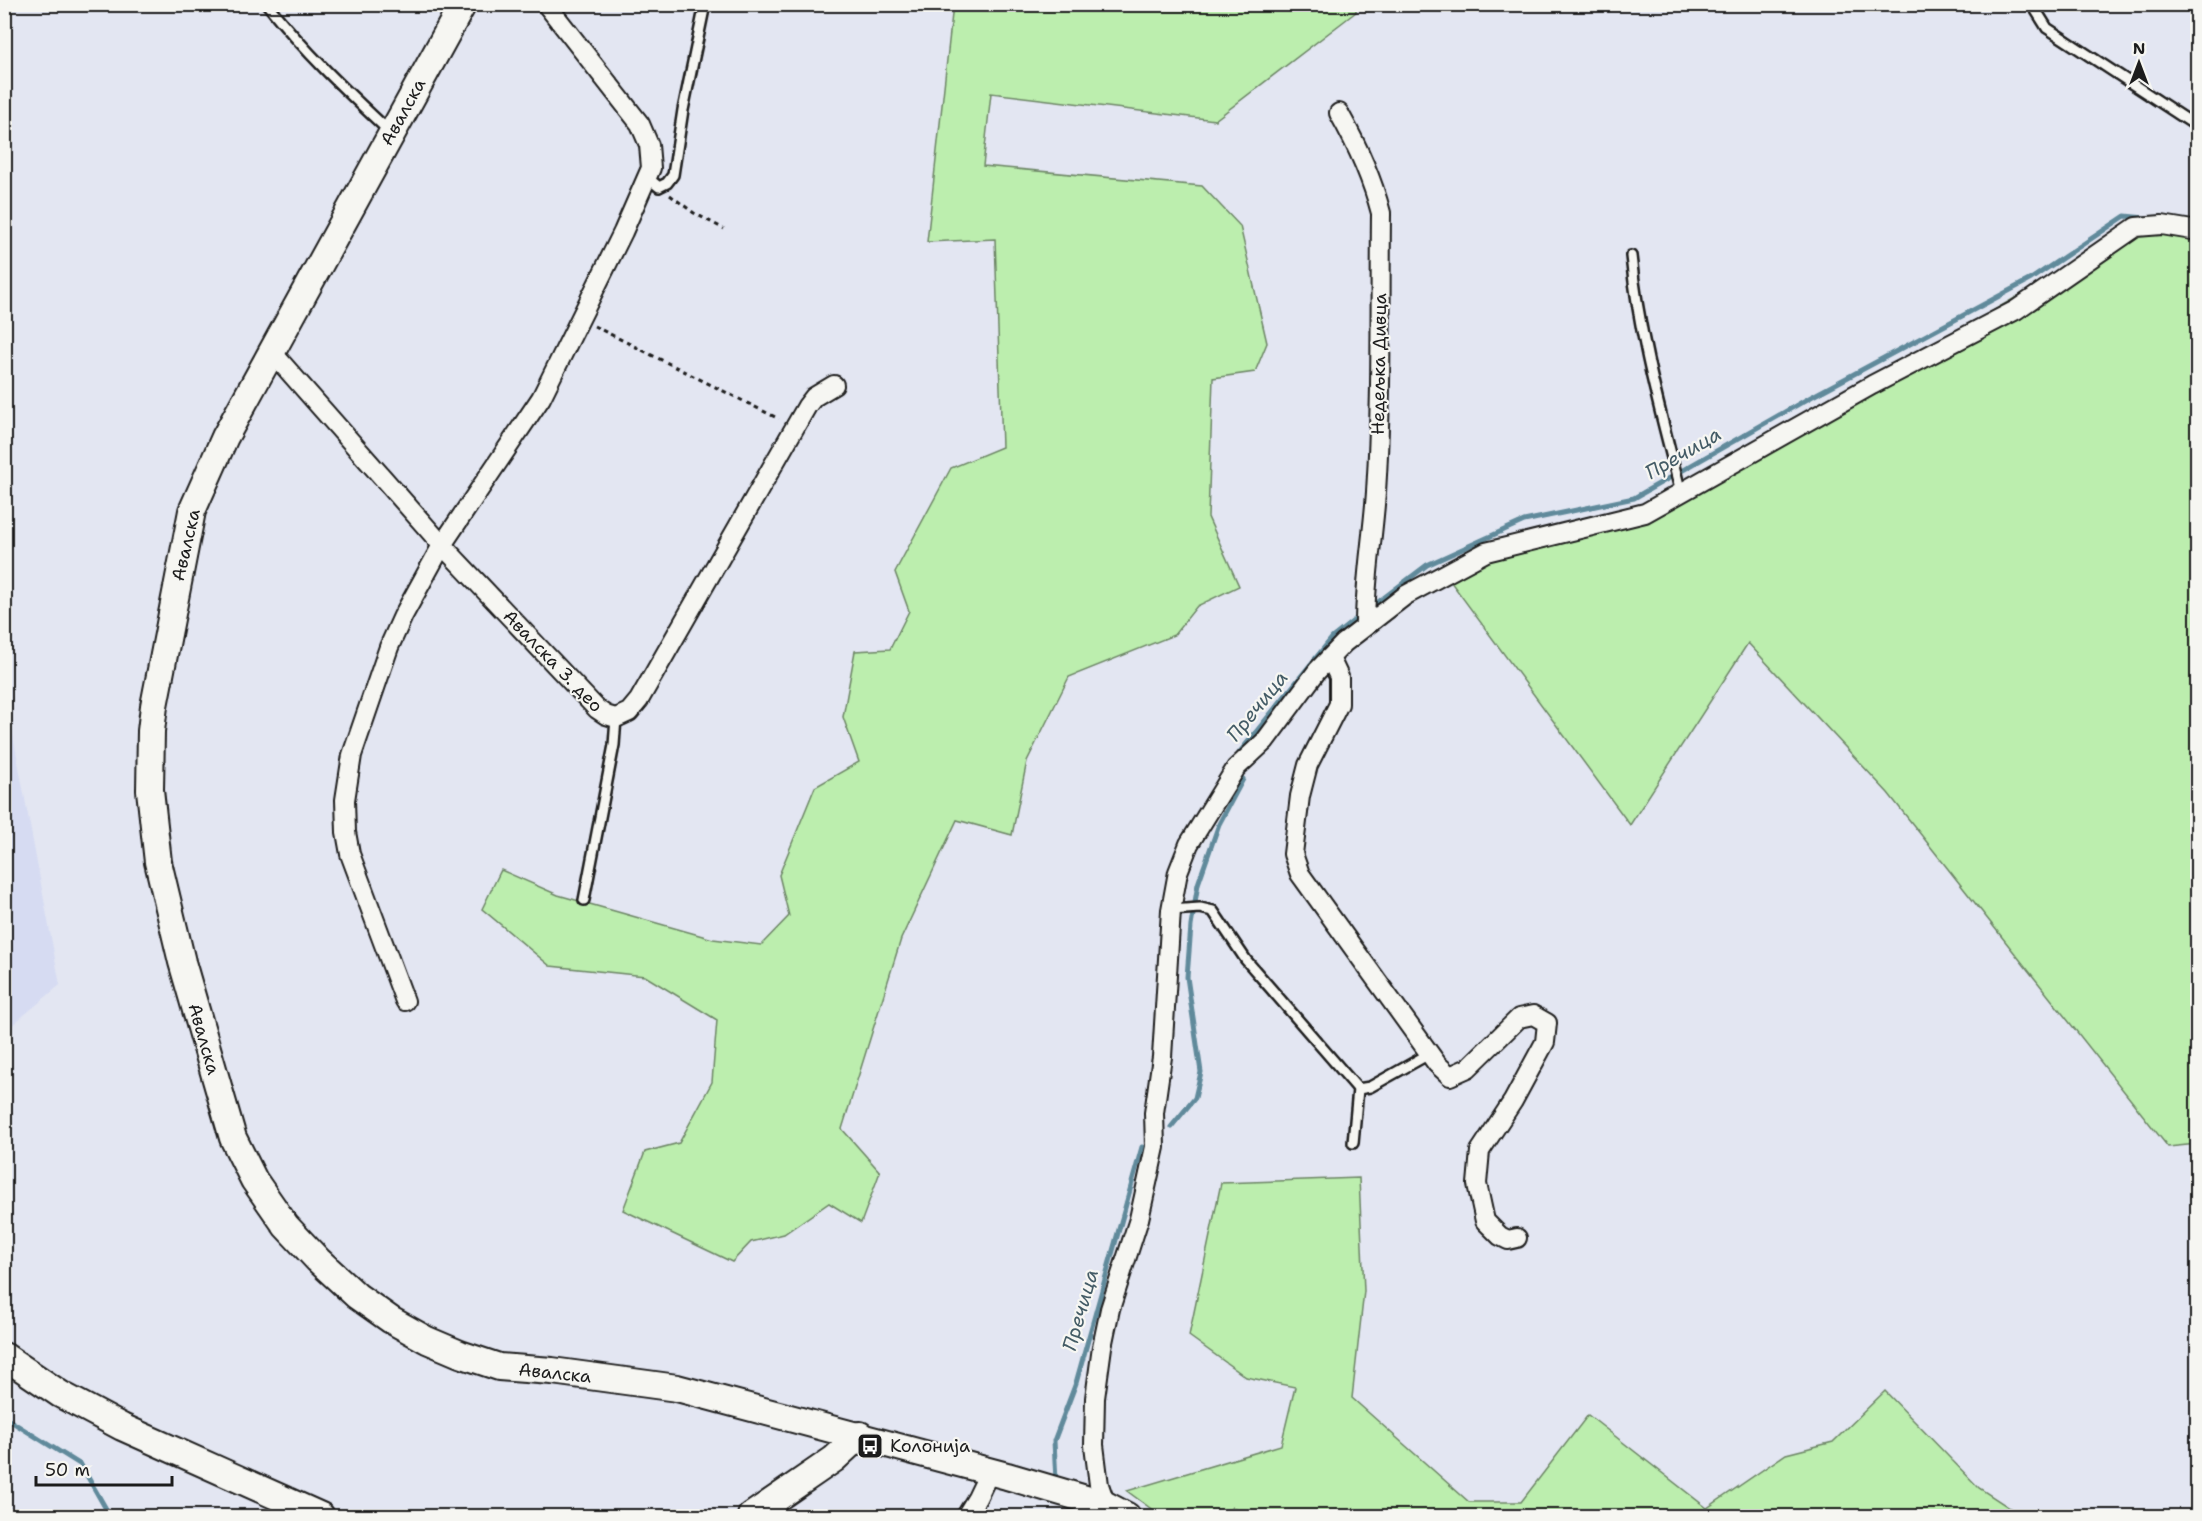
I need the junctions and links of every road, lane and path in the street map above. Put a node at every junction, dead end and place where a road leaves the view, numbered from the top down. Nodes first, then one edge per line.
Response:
1 (267, 4) edge
2 (463, 4) edge
3 (546, 4) edge
4 (2032, 4) edge
5 (704, 9) dead end
6 (1339, 113) dead end
7 (2198, 127) edge
8 (391, 133) junction
9 (654, 182) junction
10 (724, 229) dead end
11 (2198, 231) edge
12 (1631, 256) dead end
13 (579, 318) junction
14 (271, 351) junction
15 (834, 385) dead end
16 (796, 428) junction
17 (1680, 490) junction
18 (442, 545) junction
19 (1365, 624) junction
20 (1330, 658) junction
21 (616, 718) junction
22 (584, 900) dead end
23 (1178, 909) junction
24 (405, 1001) dead end
25 (1429, 1054) junction
26 (1358, 1089) junction
27 (1353, 1143) dead end
28 (1517, 1238) dead end
29 (4, 1356) edge
30 (860, 1435) junction
31 (990, 1471) junction
32 (1117, 1511) edge
33 (321, 1516) edge
34 (751, 1516) edge
35 (966, 1516) edge

1 - 8 lane
2 - 8 street, Авалска
3 - 9 street
4 - 7 lane
5 - 9 lane
6 - 19 street, Недељка Дивца
8 - 14 street, Авалска
9 - 10 path
9 - 13 street
11 - 17 street
12 - 17 lane
13 - 16 path
13 - 18 street
14 - 18 street, Авалска 3. део
14 - 30 street, Авалска
15 - 16 street, Авалска 3. део
16 - 21 street, Авалска 3. део
17 - 19 street
18 - 21 street, Авалска 3. део
18 - 24 street
19 - 20 street
20 - 23 street
20 - 25 street
21 - 22 lane
23 - 26 lane
23 - 32 street
25 - 26 lane
25 - 28 street
26 - 27 lane
29 - 33 street
30 - 31 street, Авалска
30 - 34 street
31 - 32 street, Авалска
31 - 35 street

